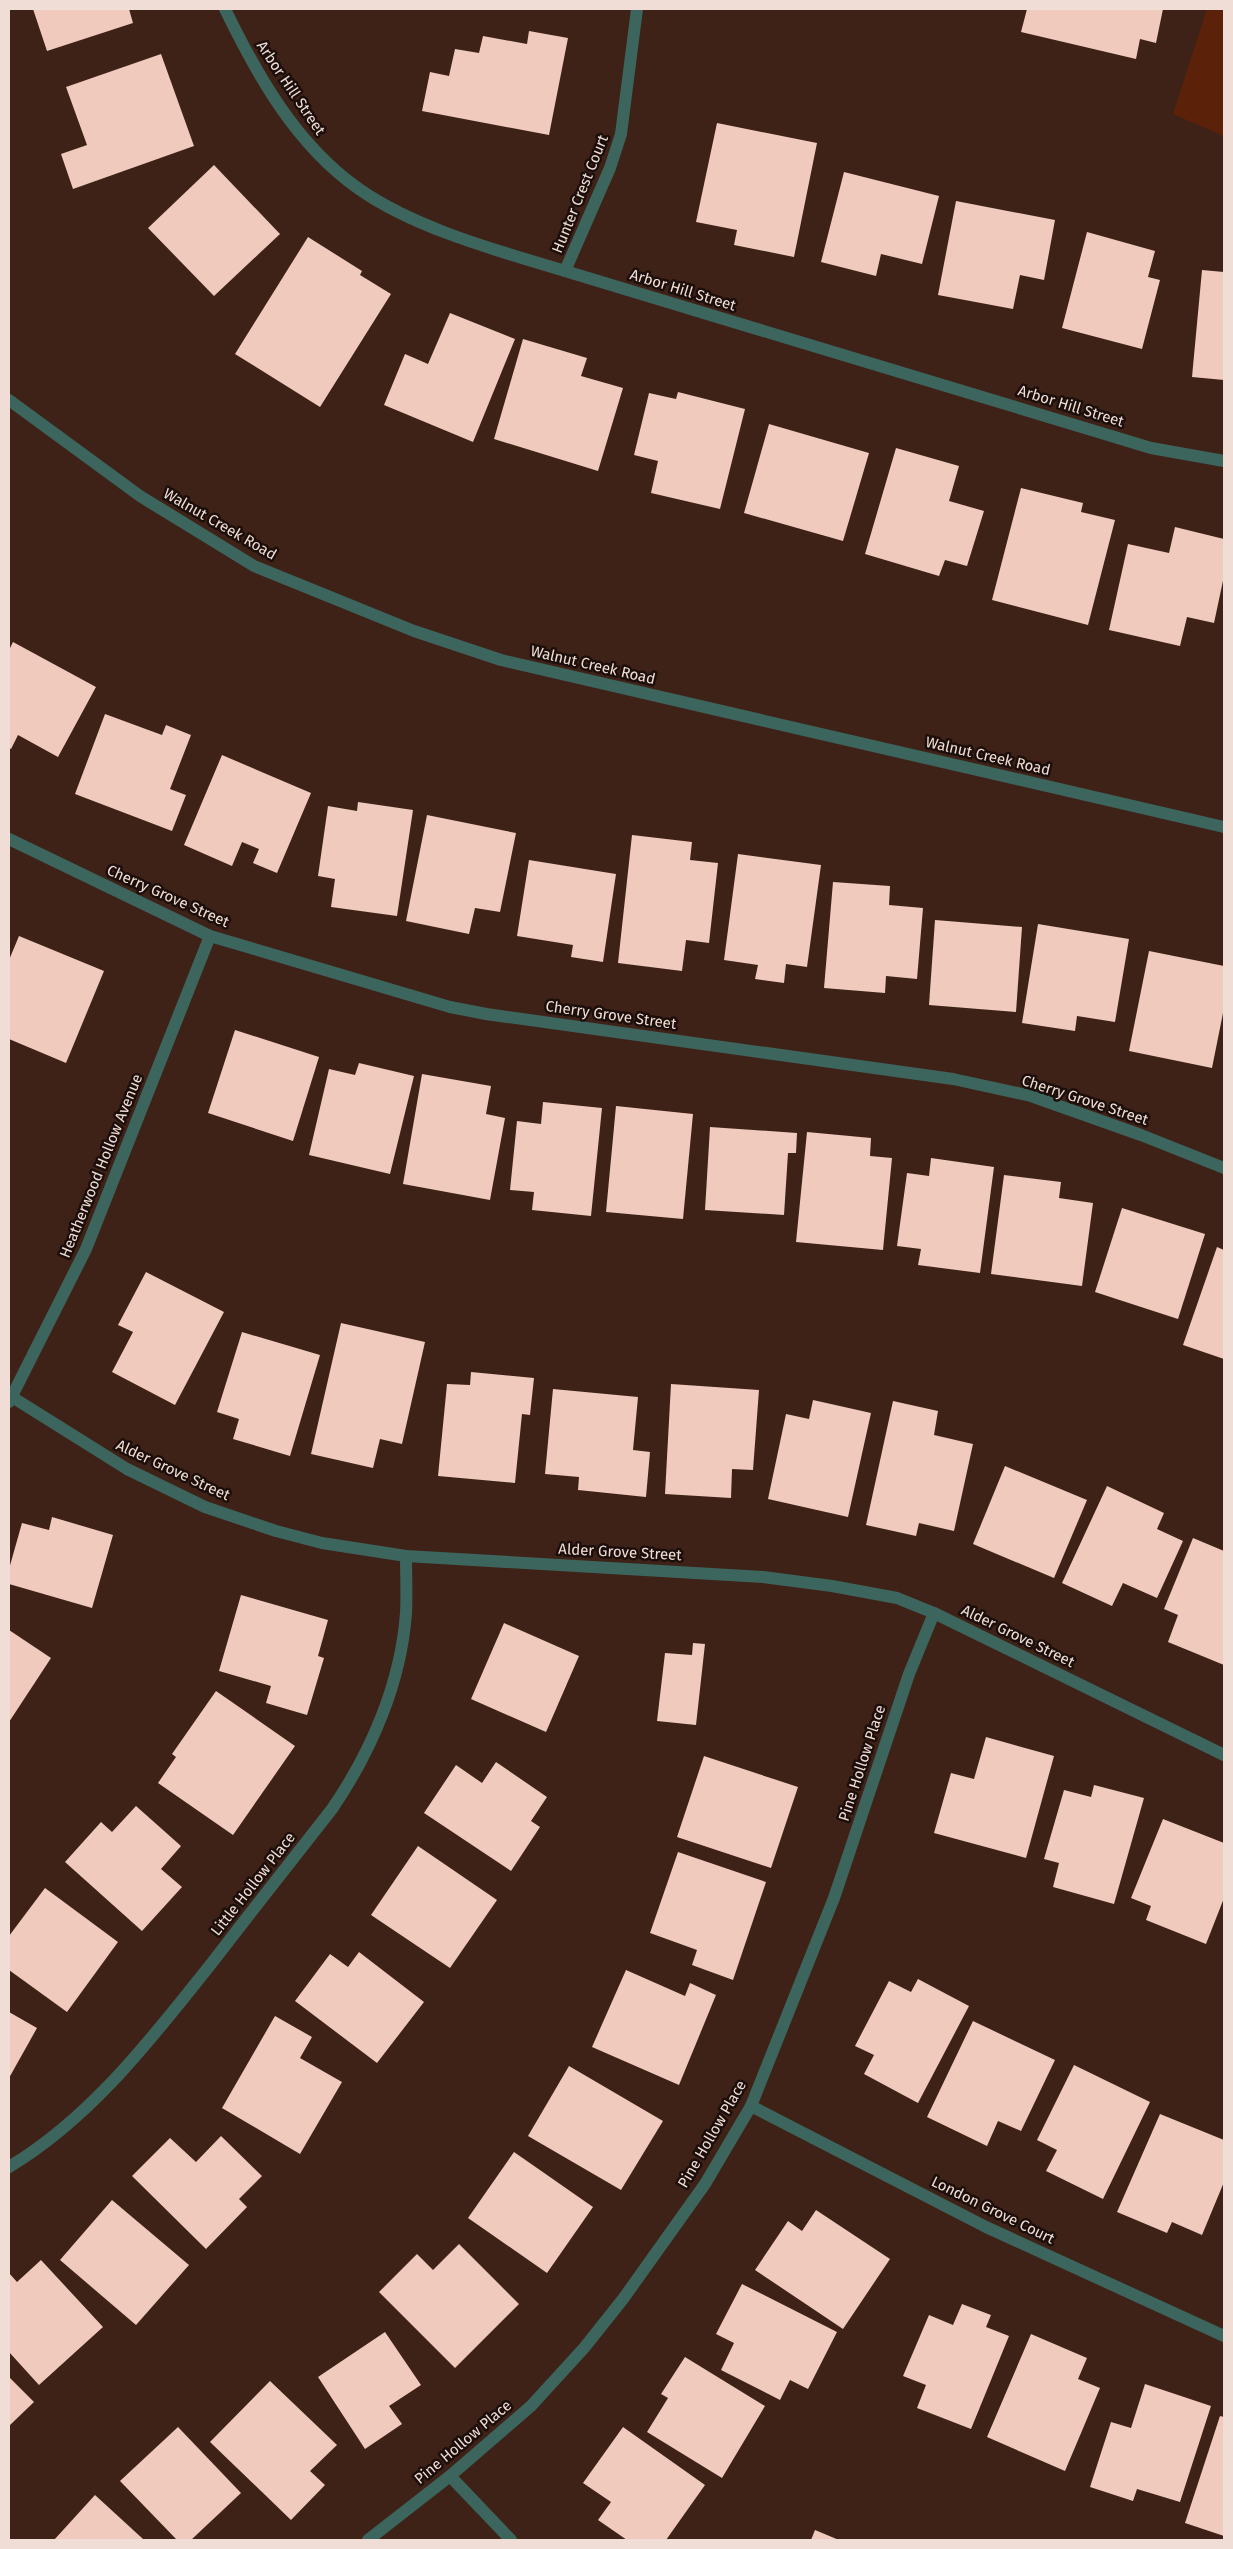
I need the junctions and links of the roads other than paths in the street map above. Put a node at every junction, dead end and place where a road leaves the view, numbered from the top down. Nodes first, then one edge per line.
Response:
1 (224, 9) edge
2 (637, 9) edge
3 (566, 271) junction
4 (9, 400) edge
5 (1224, 461) edge
6 (1224, 827) edge
7 (9, 839) edge
8 (210, 936) junction
9 (1224, 1168) edge
10 (10, 1400) edge
11 (406, 1556) junction
12 (934, 1613) junction
13 (1224, 1755) edge
14 (751, 2106) junction
15 (9, 2167) edge
16 (1224, 2336) edge
17 (450, 2476) junction
18 (368, 2540) edge
19 (511, 2540) edge

1 - 3 street, Arbor Hill Street
2 - 3 street, Hunter Crest Court
3 - 5 street, Arbor Hill Street
4 - 6 street, Walnut Creek Road
7 - 8 street, Cherry Grove Street
8 - 9 street, Cherry Grove Street
8 - 10 street, Heatherwood Hollow Avenue
10 - 11 street, Alder Grove Street
11 - 12 street, Alder Grove Street
11 - 15 street, Little Hollow Place
12 - 13 street, Alder Grove Street
12 - 14 street, Pine Hollow Place
14 - 16 street, London Grove Court
14 - 17 street, Pine Hollow Place
17 - 18 street, Pine Hollow Place
17 - 19 street

